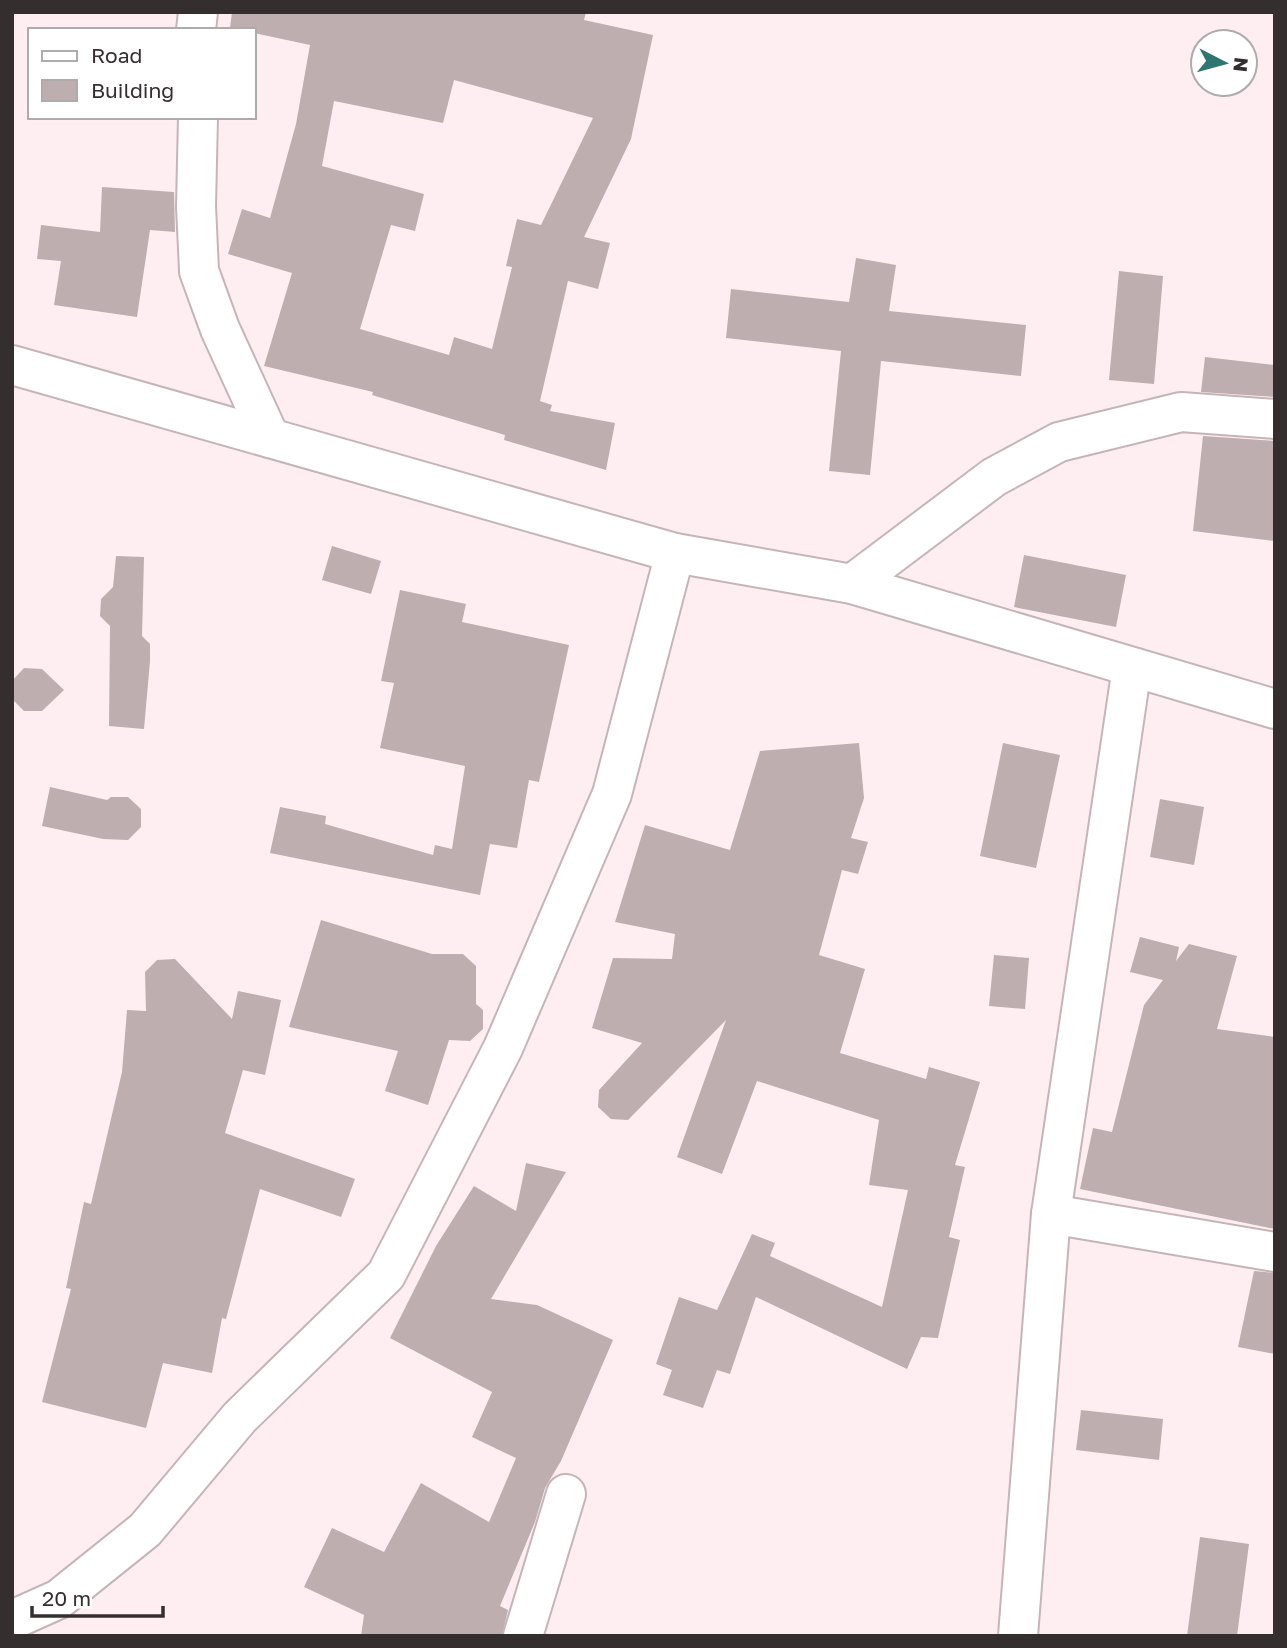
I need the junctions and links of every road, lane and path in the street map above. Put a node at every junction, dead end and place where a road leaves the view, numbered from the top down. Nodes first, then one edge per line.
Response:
1 (198, 119) edge
2 (12, 365) edge
3 (1275, 419) edge
4 (270, 438) junction
5 (676, 553) junction
6 (852, 584) junction
7 (1132, 667) junction
8 (1275, 709) edge
9 (1051, 1214) junction
10 (1275, 1252) edge
11 (566, 1494) dead end
12 (14, 1618) edge
13 (523, 1636) edge
14 (1018, 1636) edge

1 - 4 street
2 - 4 street
3 - 6 street
4 - 5 street
5 - 6 street
5 - 12 street
6 - 7 street
7 - 8 street
7 - 9 street
9 - 10 street
9 - 14 street
11 - 13 street

